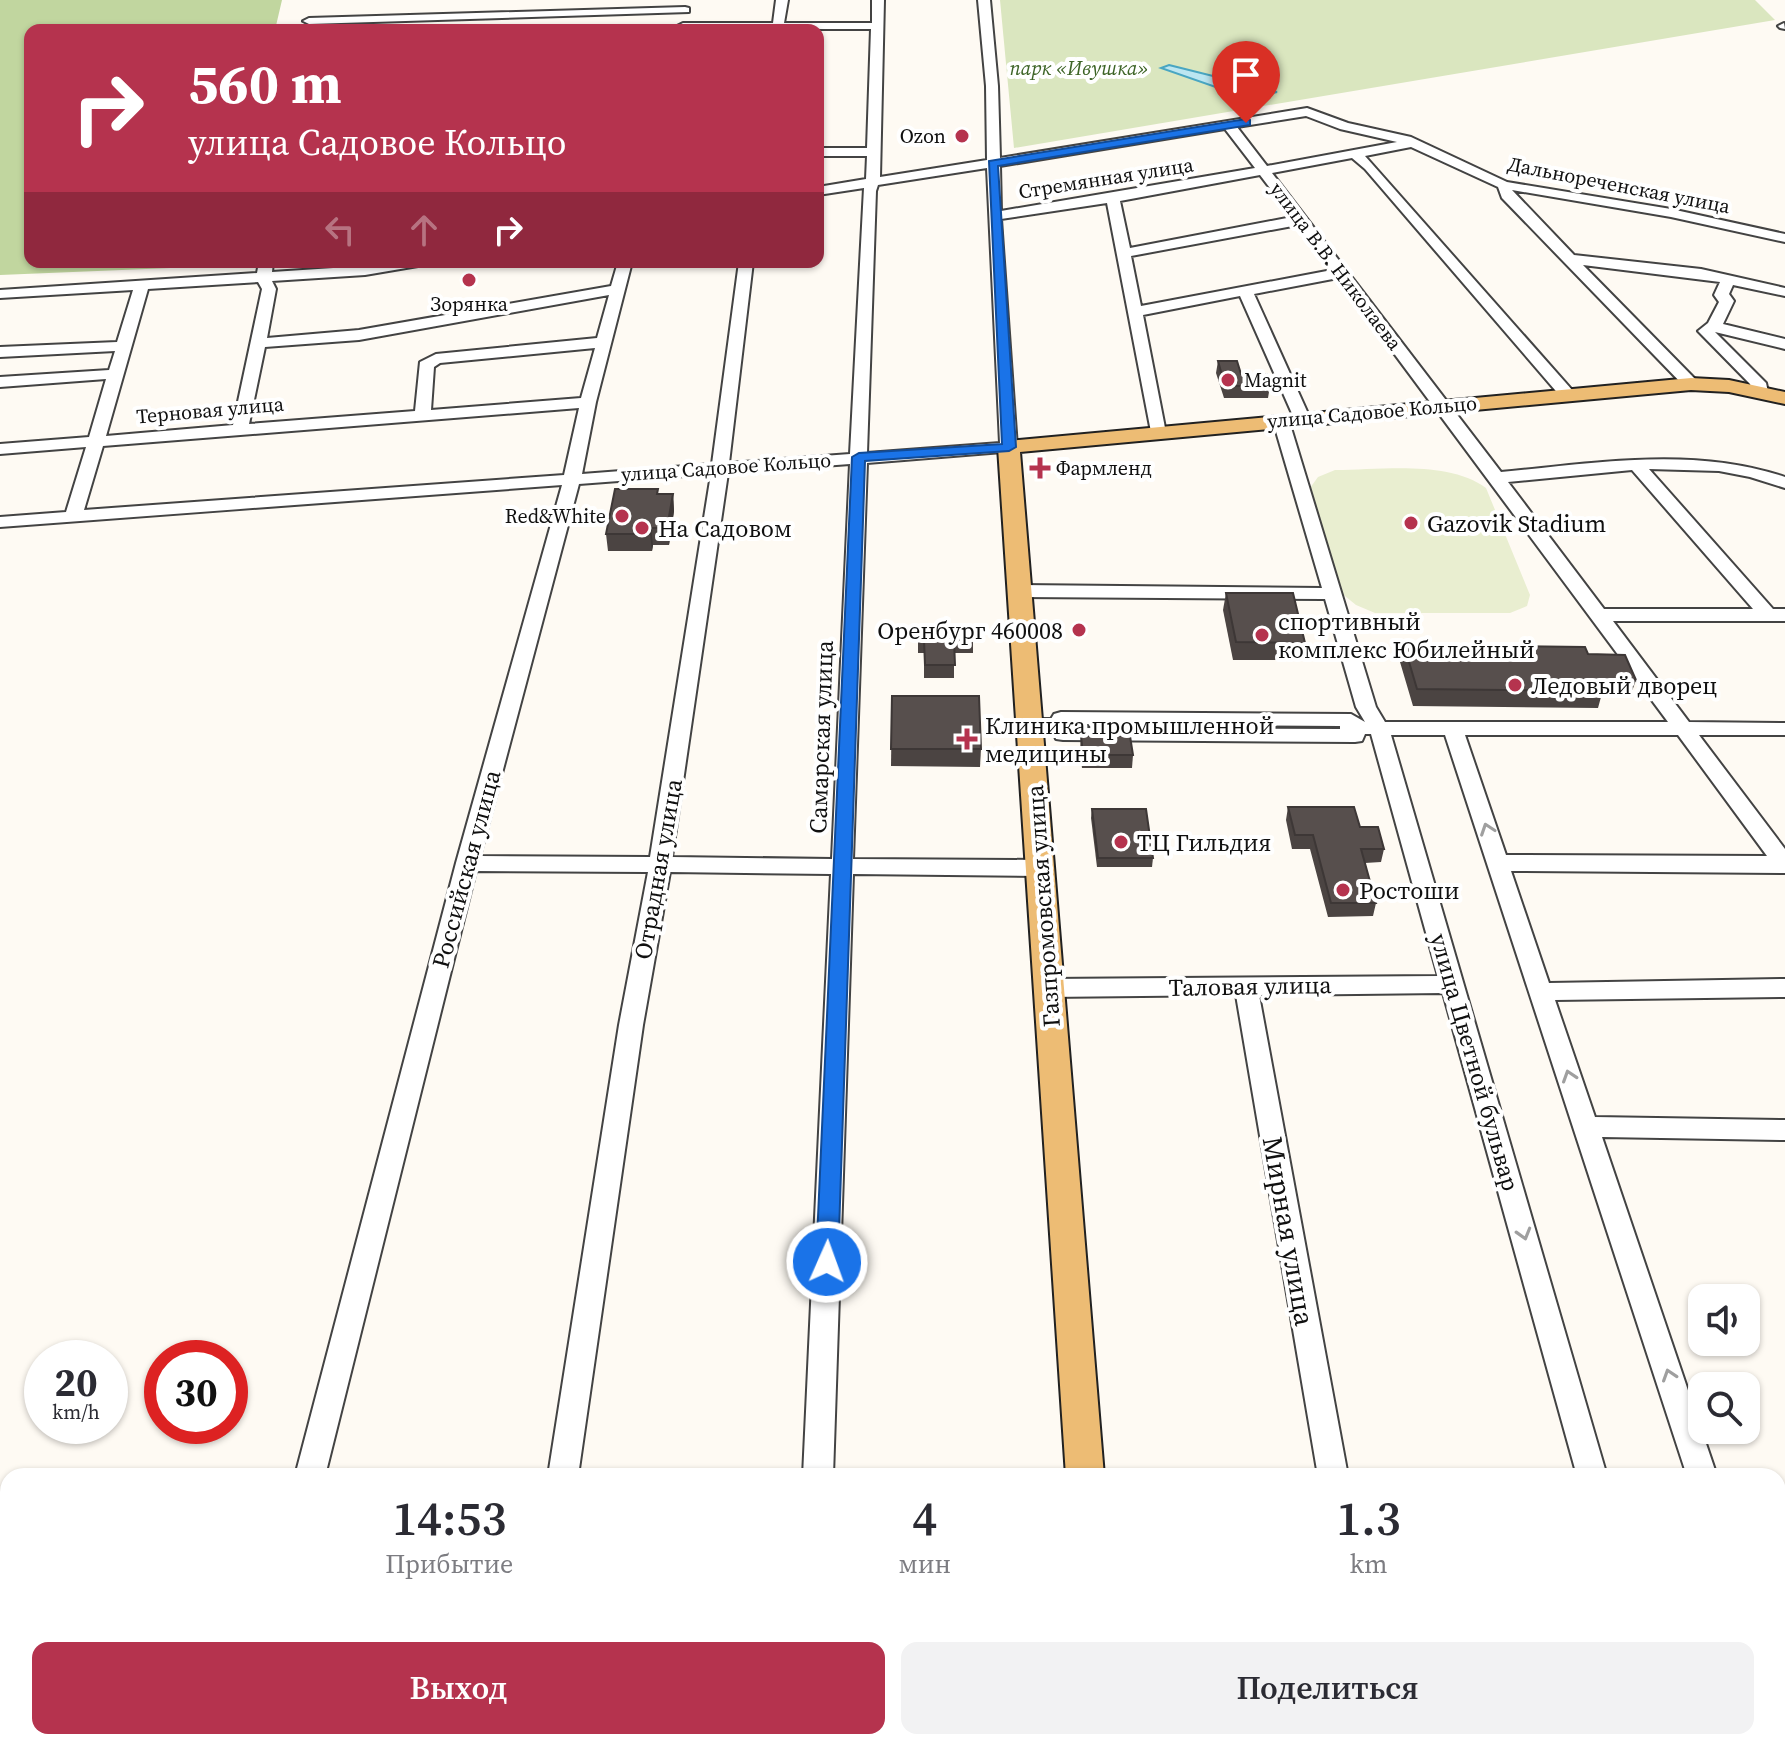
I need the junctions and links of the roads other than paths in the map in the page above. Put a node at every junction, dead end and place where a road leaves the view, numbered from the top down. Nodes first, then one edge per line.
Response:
1 (782, 0) edge
2 (878, 0) edge
3 (984, 0) edge
4 (687, 5) edge
5 (409, 19) edge
6 (309, 20) edge
7 (779, 24) edge
8 (877, 26) junction
9 (824, 27) edge
10 (1229, 125) junction
11 (1413, 143) junction
12 (824, 152) edge
13 (874, 152) junction
14 (1355, 154) junction
15 (993, 163) junction
16 (1264, 171) junction
17 (873, 182) junction
18 (1504, 185) junction
19 (824, 190) edge
20 (1113, 198) junction
21 (994, 216) junction
22 (1301, 220) junction
23 (1785, 238) edge
24 (1124, 253) junction
25 (1568, 259) junction
26 (383, 268) edge
27 (623, 268) edge
28 (745, 268) edge
29 (265, 270) edge
30 (1341, 273) junction
31 (1729, 279) junction
32 (141, 287) junction
33 (617, 289) junction
34 (1245, 290) junction
35 (1785, 292) edge
36 (0, 294) edge
37 (1134, 312) junction
38 (1714, 326) junction
39 (604, 342) junction
40 (259, 343) junction
41 (1785, 344) edge
42 (123, 346) junction
43 (0, 352) edge
44 (116, 374) junction
45 (0, 382) edge
46 (1691, 384) junction
47 (1760, 392) junction
48 (1567, 394) junction
49 (1785, 398) edge
50 (588, 402) junction
51 (1443, 406) junction
52 (423, 415) junction
53 (1302, 418) junction
54 (1281, 421) junction
55 (240, 429) junction
56 (1158, 433) junction
57 (96, 442) junction
58 (1009, 447) junction
59 (0, 449) edge
60 (859, 457) junction
61 (1637, 466) junction
62 (720, 469) junction
63 (1496, 478) junction
64 (572, 479) junction
65 (1785, 483) edge
66 (74, 516) junction
67 (0, 522) edge
68 (1021, 591) junction
69 (1332, 594) junction
70 (1600, 615) junction
71 (1777, 615) edge
72 (1030, 725) junction
73 (1379, 728) junction
74 (1453, 729) junction
75 (1684, 729) junction
76 (1785, 729) edge
77 (467, 863) junction
78 (1499, 863) junction
79 (842, 865) junction
80 (1785, 865) edge
81 (660, 866) junction
82 (1040, 868) junction
83 (1453, 984) junction
84 (1246, 985) junction
85 (1048, 988) junction
86 (1785, 988) edge
87 (1541, 992) junction
88 (1586, 1127) junction
89 (1785, 1130) edge
90 (312, 1468) edge
91 (564, 1468) edge
92 (818, 1468) edge
93 (1084, 1468) edge
94 (1332, 1468) edge
95 (1590, 1468) edge
96 (1699, 1468) edge

1 - 7 street
2 - 8 street, Самарская улица
3 - 15 street, Газпромовская улица
4 - 5 street
5 - 6 street
8 - 9 street
8 - 13 street, Самарская улица
10 - 11 street, Дальнореченская улица
10 - 15 street
10 - 16 street, улица В.В. Николаева
11 - 14 street, Стремянная улица
11 - 18 street, Дальнореченская улица
12 - 13 street
13 - 17 street, Самарская улица
14 - 16 street, Стремянная улица
14 - 48 street
15 - 17 street
15 - 21 street, Газпромовская улица
16 - 20 street, Стремянная улица
16 - 22 street, улица В.В. Николаева
17 - 19 street
17 - 60 street, Самарская улица
18 - 23 street, Дальнореченская улица
18 - 25 street
20 - 21 street, Стремянная улица
20 - 24 street
21 - 58 street, Газпромовская улица
22 - 24 street
22 - 30 street, улица В.В. Николаева
24 - 37 street
25 - 31 street
25 - 46 street
26 - 29 street
27 - 33 street, Российская улица
28 - 62 street, Отрадная улица
29 - 32 street
29 - 40 street
30 - 34 street
30 - 51 street, улица В.В. Николаева
31 - 35 street
31 - 38 street
32 - 36 street
32 - 42 street
33 - 39 street, Российская улица
33 - 40 street
34 - 37 street
34 - 53 street
37 - 56 street
38 - 41 street
38 - 47 street
39 - 50 street, Российская улица
39 - 52 street
40 - 55 street
42 - 43 street
42 - 44 street
44 - 45 street
44 - 57 street
46 - 47 main road, улица Садовое Кольцо
46 - 48 main road, улица Садовое Кольцо
47 - 49 main road, улица Садовое Кольцо
48 - 51 main road, улица Садовое Кольцо
50 - 52 street, Терновая улица
50 - 64 street, Российская улица
51 - 53 main road, улица Садовое Кольцо
51 - 63 street, улица В.В. Николаева
52 - 55 street, Терновая улица
53 - 54 main road, улица Садовое Кольцо
54 - 56 main road, улица Садовое Кольцо
54 - 69 street, улица Цветной бульвар
55 - 57 street, Терновая улица
56 - 58 main road, улица Садовое Кольцо
57 - 59 street, Терновая улица
57 - 66 street
58 - 60 street, улица Садовое Кольцо
58 - 68 main road, Газпромовская улица
60 - 62 street, улица Садовое Кольцо
60 - 79 street, Самарская улица
61 - 63 street
61 - 65 street
61 - 71 street
62 - 64 street, улица Садовое Кольцо
62 - 81 street, Отрадная улица
63 - 70 street, улица В.В. Николаева
64 - 66 street, улица Садовое Кольцо
64 - 77 street, Российская улица
66 - 67 street, улица Садовое Кольцо
68 - 69 street
68 - 72 main road, Газпромовская улица
69 - 73 street, улица Цветной бульвар
70 - 71 street
70 - 75 street, улица В.В. Николаева
72 - 73 street
72 - 82 main road, Газпромовская улица
73 - 74 street
73 - 83 street, улица Цветной бульвар
74 - 75 street
78 -> 74 street
75 - 76 street
75 - 80 street
77 - 81 street
77 - 90 street, Российская улица
78 - 80 street
78 - 87 street
79 - 81 street
79 - 82 street
79 - 92 street, Самарская улица
81 - 91 street, Отрадная улица
82 - 85 main road, Газпромовская улица
83 - 84 street, Таловая улица
83 -> 95 street, улица Цветной бульвар
84 - 85 street, Таловая улица
84 - 94 street, Мирная улица
85 - 93 main road, Газпромовская улица
86 - 87 street
88 -> 87 street
88 - 89 street
96 -> 88 street

